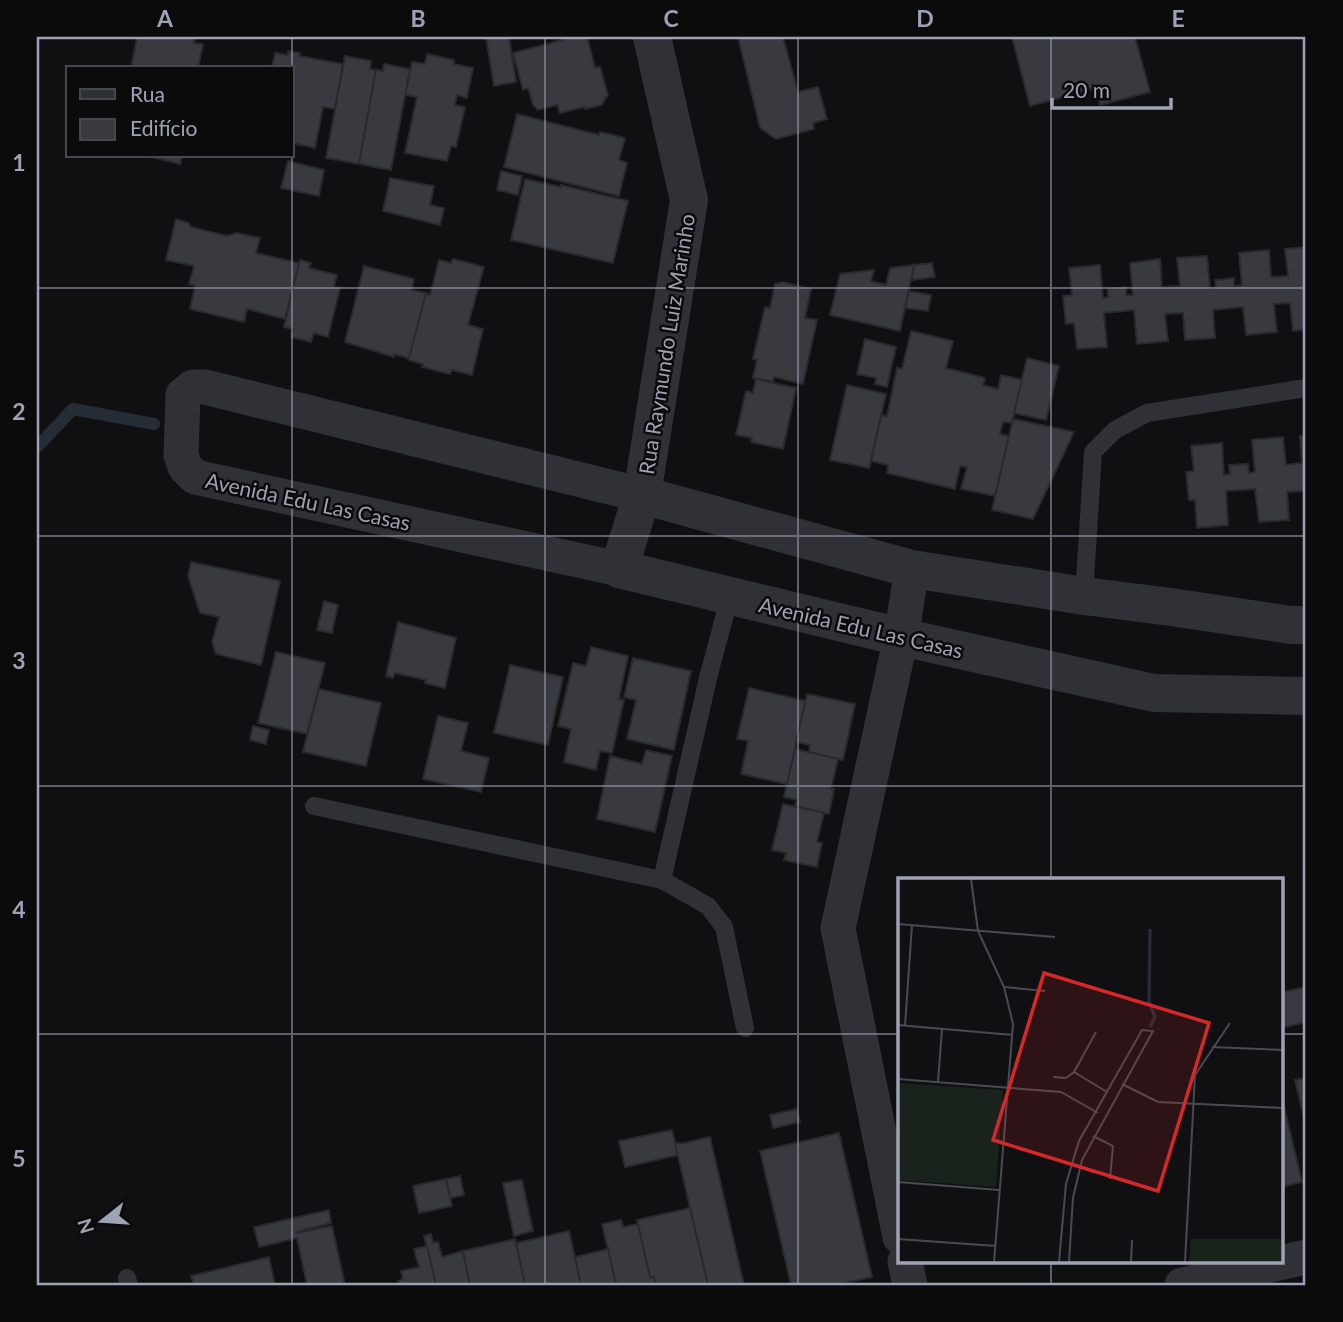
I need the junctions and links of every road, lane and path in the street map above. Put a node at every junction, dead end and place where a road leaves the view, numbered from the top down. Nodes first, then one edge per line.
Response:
1 (652, 37) edge
2 (1306, 388) edge
3 (642, 495) junction
4 (619, 569) junction
5 (912, 569) junction
6 (730, 596) junction
7 (1084, 596) junction
8 (1306, 625) edge
9 (901, 637) junction
10 (1306, 696) edge
11 (314, 806) dead end
12 (662, 880) junction
13 (745, 1028) dead end
14 (898, 1227) edge
15 (1306, 1257) edge
16 (905, 1262) edge
17 (1284, 1262) edge
18 (1284, 1262) edge
19 (910, 1285) edge
20 (1182, 1285) edge

1 - 3 street, Rua Raymundo Luiz Marinho
2 - 7 lane
3 - 4 street, Rua Raymundo Luiz Marinho
3 - 4 street, Avenida Edu Las Casas
3 - 5 street, Avenida Edu Las Casas
4 - 6 street, Avenida Edu Las Casas
5 - 7 street, Avenida Edu Las Casas
5 - 9 street
6 - 9 street, Avenida Edu Las Casas
6 - 12 lane
7 - 8 street, Avenida Edu Las Casas
9 - 10 street, Avenida Edu Las Casas
9 - 14 street
11 - 12 lane
12 - 13 lane
15 - 17 street
16 - 19 street
18 - 20 street

